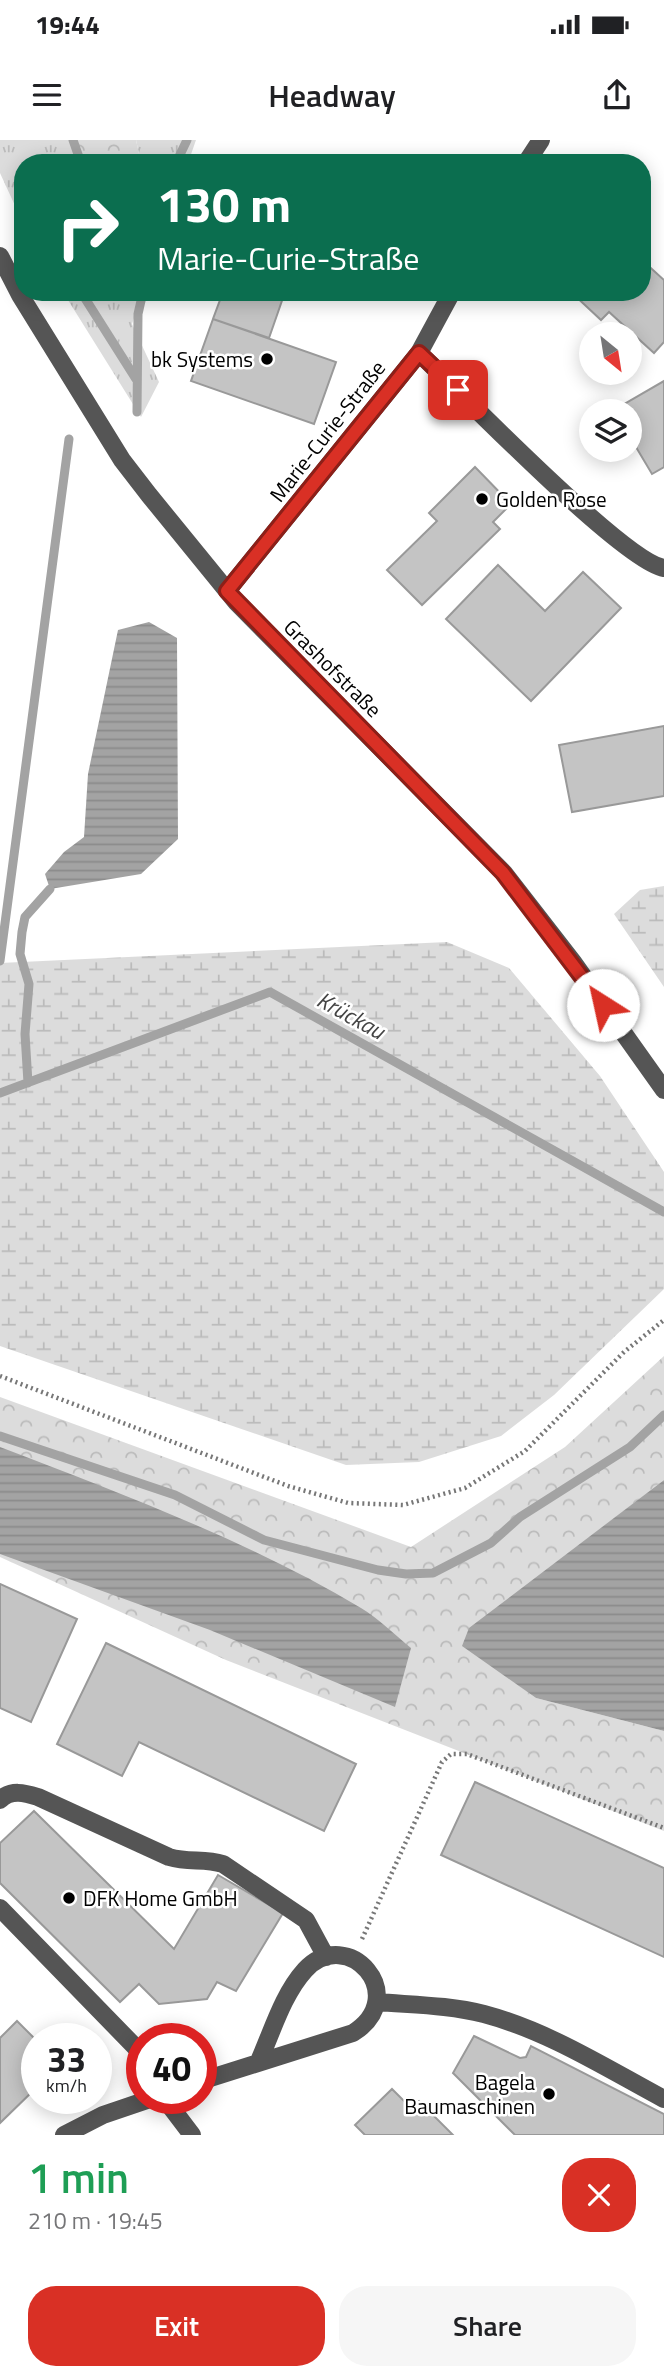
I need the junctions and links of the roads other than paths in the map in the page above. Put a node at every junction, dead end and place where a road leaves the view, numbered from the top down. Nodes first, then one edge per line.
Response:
1 (0, 256) edge
2 (14, 283) edge
3 (24, 301) edge
4 (447, 301) edge
5 (419, 353) junction
6 (664, 568) edge
7 (227, 591) junction
8 (664, 1090) edge
9 (0, 1800) edge
10 (0, 1908) edge
11 (326, 1956) junction
12 (377, 2002) junction
13 (126, 2038) edge
14 (259, 2061) junction
15 (217, 2075) edge
16 (664, 2099) edge
17 (126, 2107) edge
18 (176, 2114) edge
19 (64, 2135) edge
20 (192, 2135) edge

1 - 2 street, Grashofstraße
3 - 7 street, Grashofstraße
4 - 5 street, Marie-Curie-Straße
5 - 6 street
5 - 7 street, Marie-Curie-Straße
7 - 8 street, Grashofstraße
9 - 11 street
10 - 13 street
11 - 12 street
11 - 14 street
12 - 14 street
12 - 16 street
14 - 15 street
17 - 19 street
18 - 20 street

